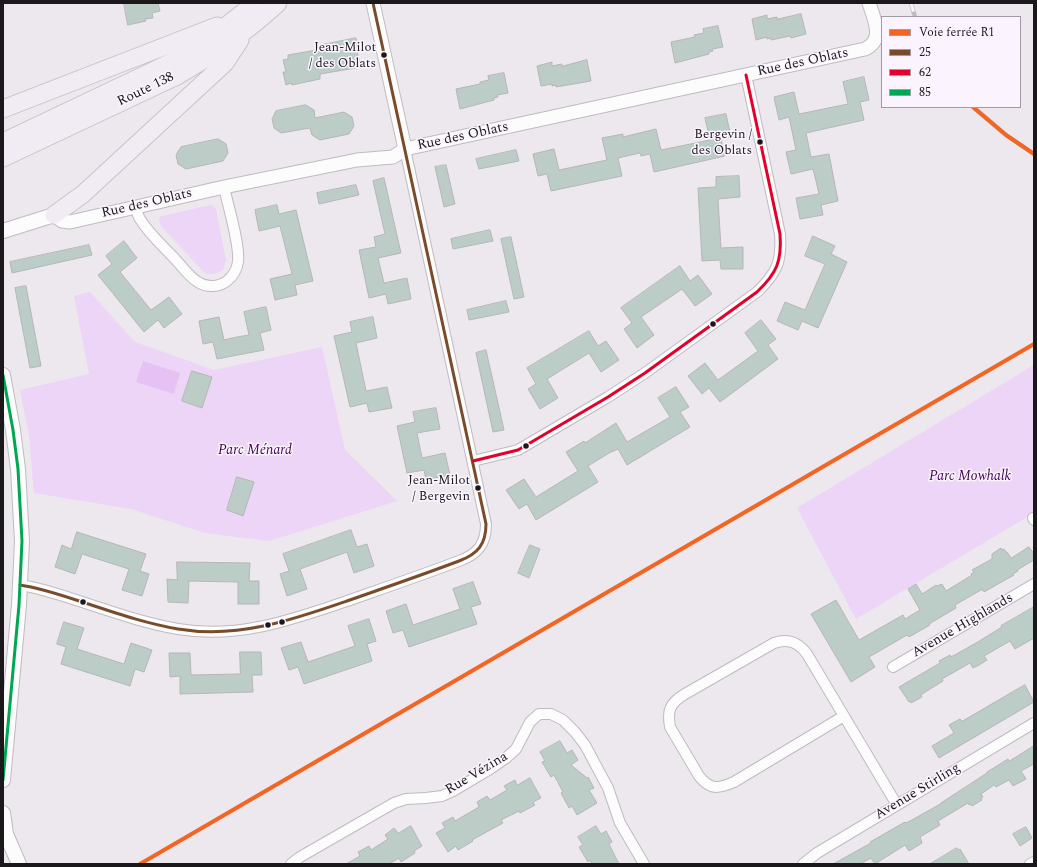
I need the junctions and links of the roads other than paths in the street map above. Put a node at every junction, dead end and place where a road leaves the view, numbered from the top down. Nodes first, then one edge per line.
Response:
1 (255, 3) edge
2 (278, 3) edge
3 (373, 3) edge
4 (869, 3) edge
5 (241, 24) junction
6 (746, 75) junction
7 (3, 108) edge
8 (3, 142) edge
9 (405, 149) junction
10 (3, 158) edge
11 (224, 187) junction
12 (136, 208) junction
13 (54, 215) junction
14 (3, 231) edge
15 (3, 375) edge
16 (473, 461) junction
17 (1034, 584) edge
18 (20, 585) junction
19 (893, 667) dead end
20 (844, 716) junction
21 (1034, 723) edge
22 (5, 739) edge
23 (3, 780) edge
24 (897, 805) junction
25 (3, 813) edge
26 (1034, 862) edge
27 (19, 864) edge
28 (291, 864) edge
29 (644, 864) edge
30 (803, 864) edge
31 (1030, 864) edge

1 - 5 highway, Route 138
2 - 5 highway, Route 138
3 - 9 street
4 - 6 street, Rue des Oblats
5 - 7 highway
5 - 8 highway, Route 138
5 - 10 highway, Route 138
5 - 13 highway
6 - 9 street, Rue des Oblats
6 - 16 street
9 - 11 street, Rue des Oblats
9 - 16 street
11 - 12 street, Rue des Oblats
11 - 12 street
12 - 13 street, Rue des Oblats
13 - 14 main road
15 - 18 main road
16 - 18 street
17 - 19 street, Avenue Highlands
18 - 22 main road
20 - 20 street
20 - 24 street
21 - 24 street, Avenue Stirling
22 - 23 main road
24 - 30 street, Avenue Stirling
25 - 27 main road
26 - 31 street
28 - 29 street, Rue Vézina

